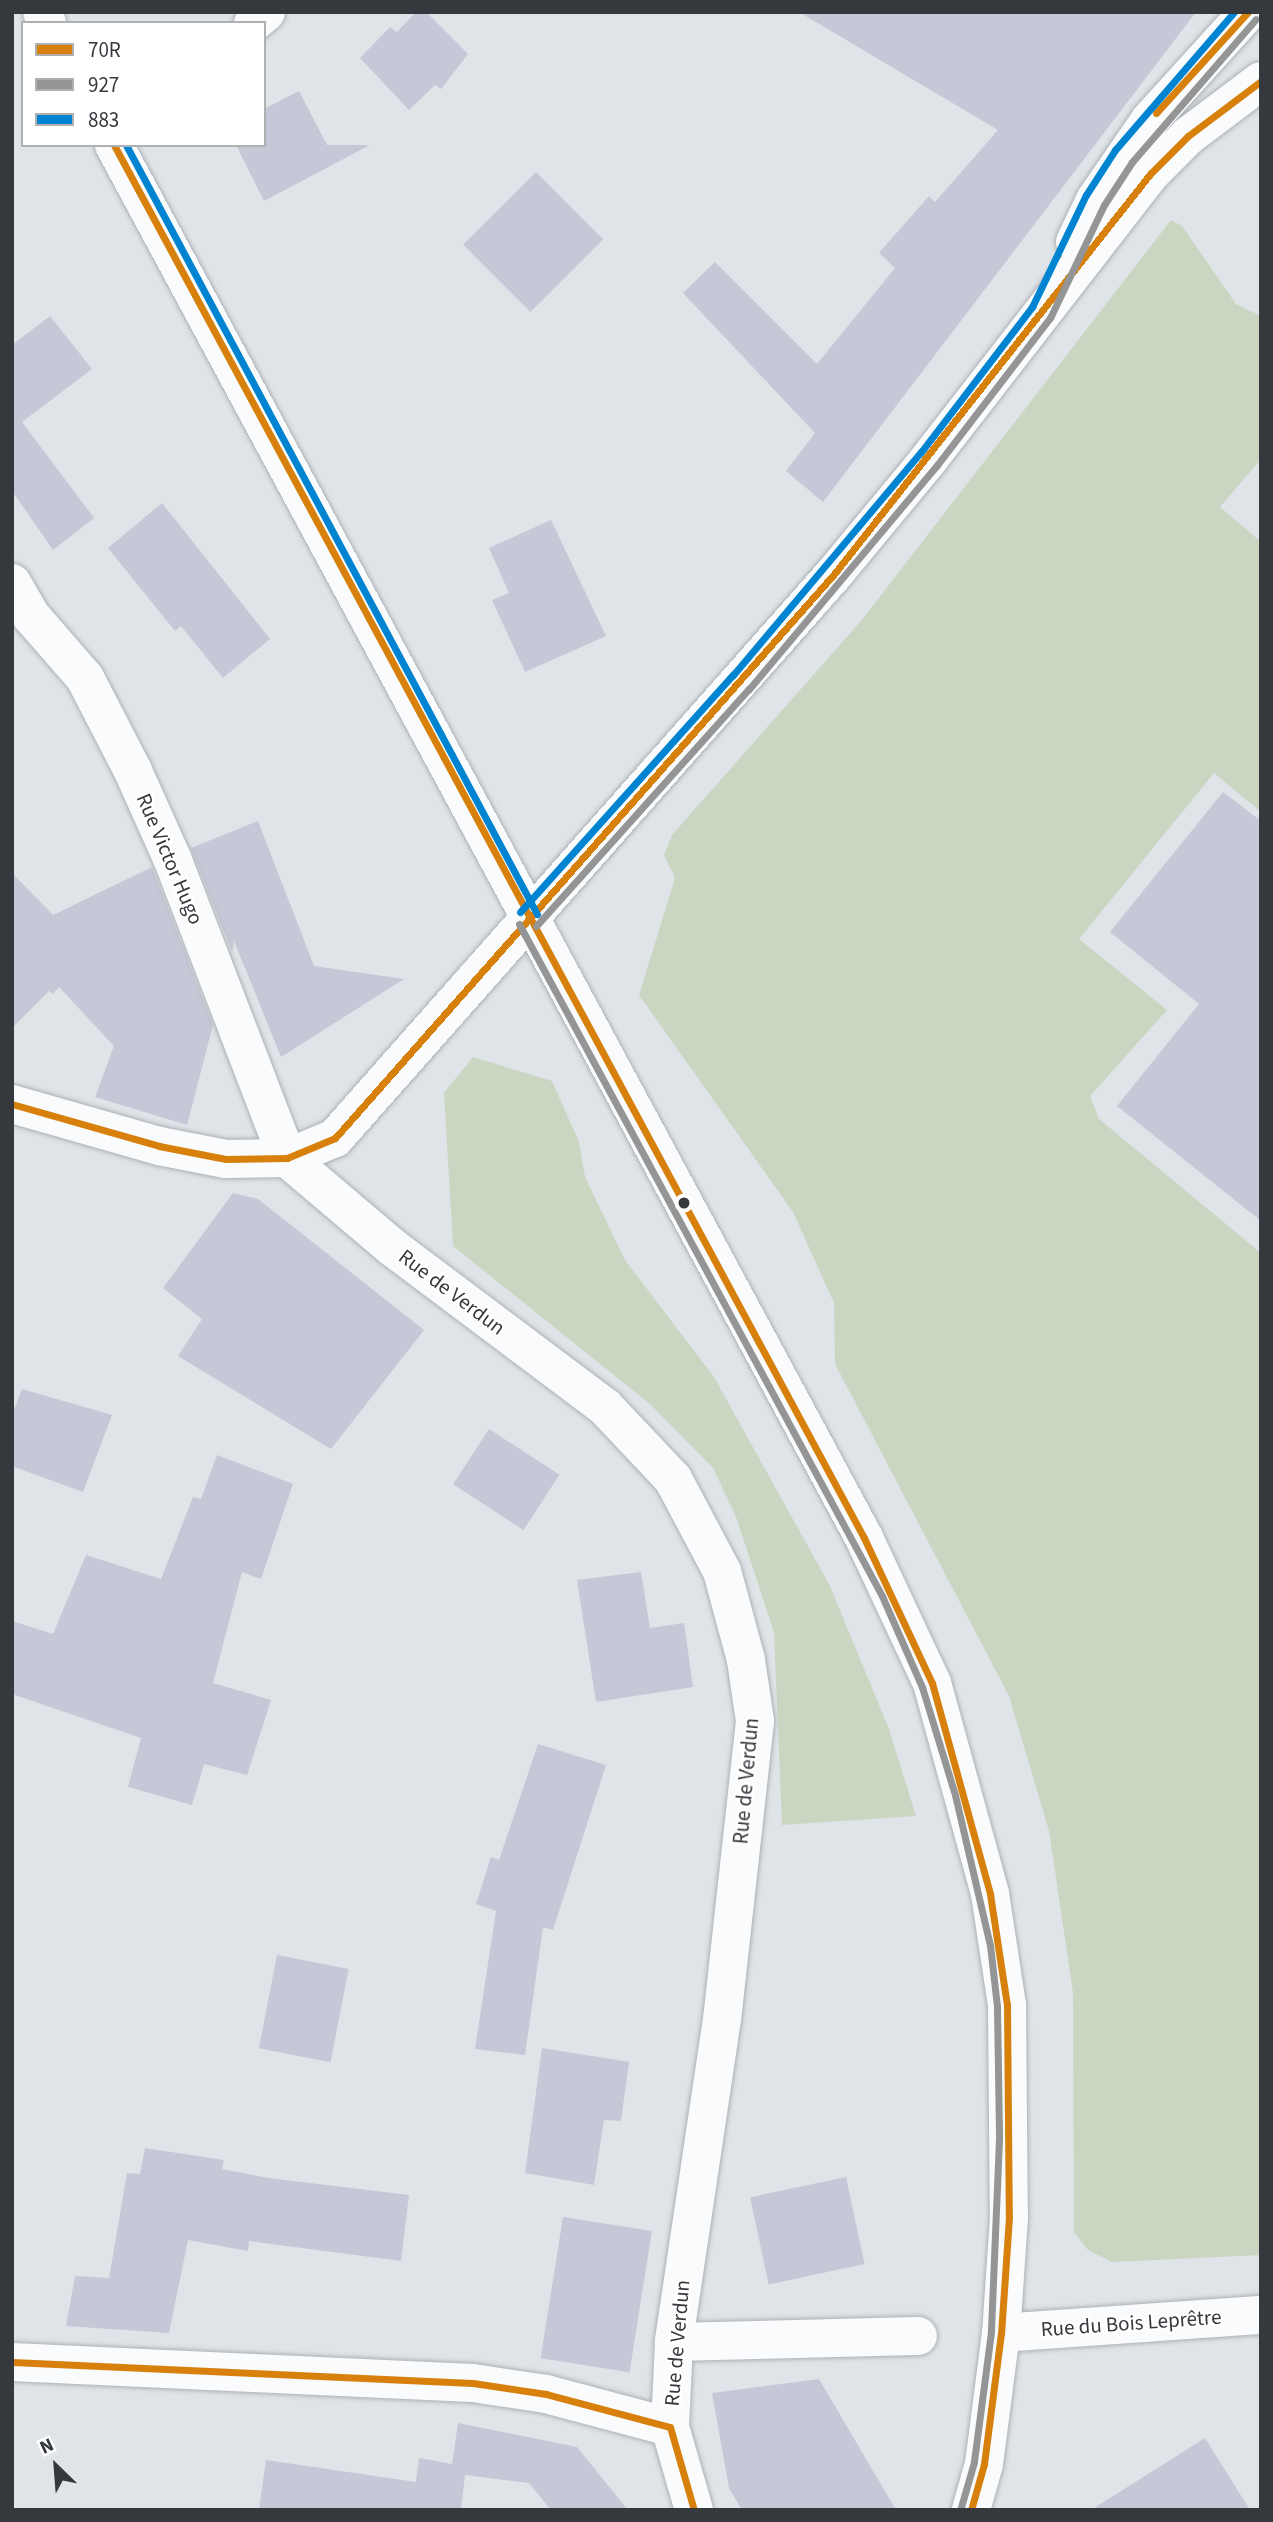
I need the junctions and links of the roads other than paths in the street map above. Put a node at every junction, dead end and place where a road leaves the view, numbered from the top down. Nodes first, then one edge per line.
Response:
1 (1248, 12) edge
2 (1261, 80) edge
3 (115, 147) edge
4 (1041, 313) junction
5 (12, 583) edge
6 (528, 919) junction
7 (12, 1104) edge
8 (287, 1158) junction
9 (1261, 2315) edge
10 (1001, 2333) junction
11 (918, 2336) dead end
12 (674, 2342) junction
13 (12, 2362) edge
14 (670, 2427) junction
15 (694, 2510) edge
16 (971, 2510) edge

1 - 4 street
2 - 4 street
3 - 6 street
4 - 6 street
5 - 8 street, Rue Victor Hugo
6 - 8 street
6 - 10 street
7 - 8 street
8 - 12 street, Rue de Verdun
9 - 10 street, Rue du Bois Leprêtre
10 - 16 street
11 - 12 street
12 - 14 street, Rue de Verdun
13 - 14 street
14 - 15 street, Rue de Verdun

